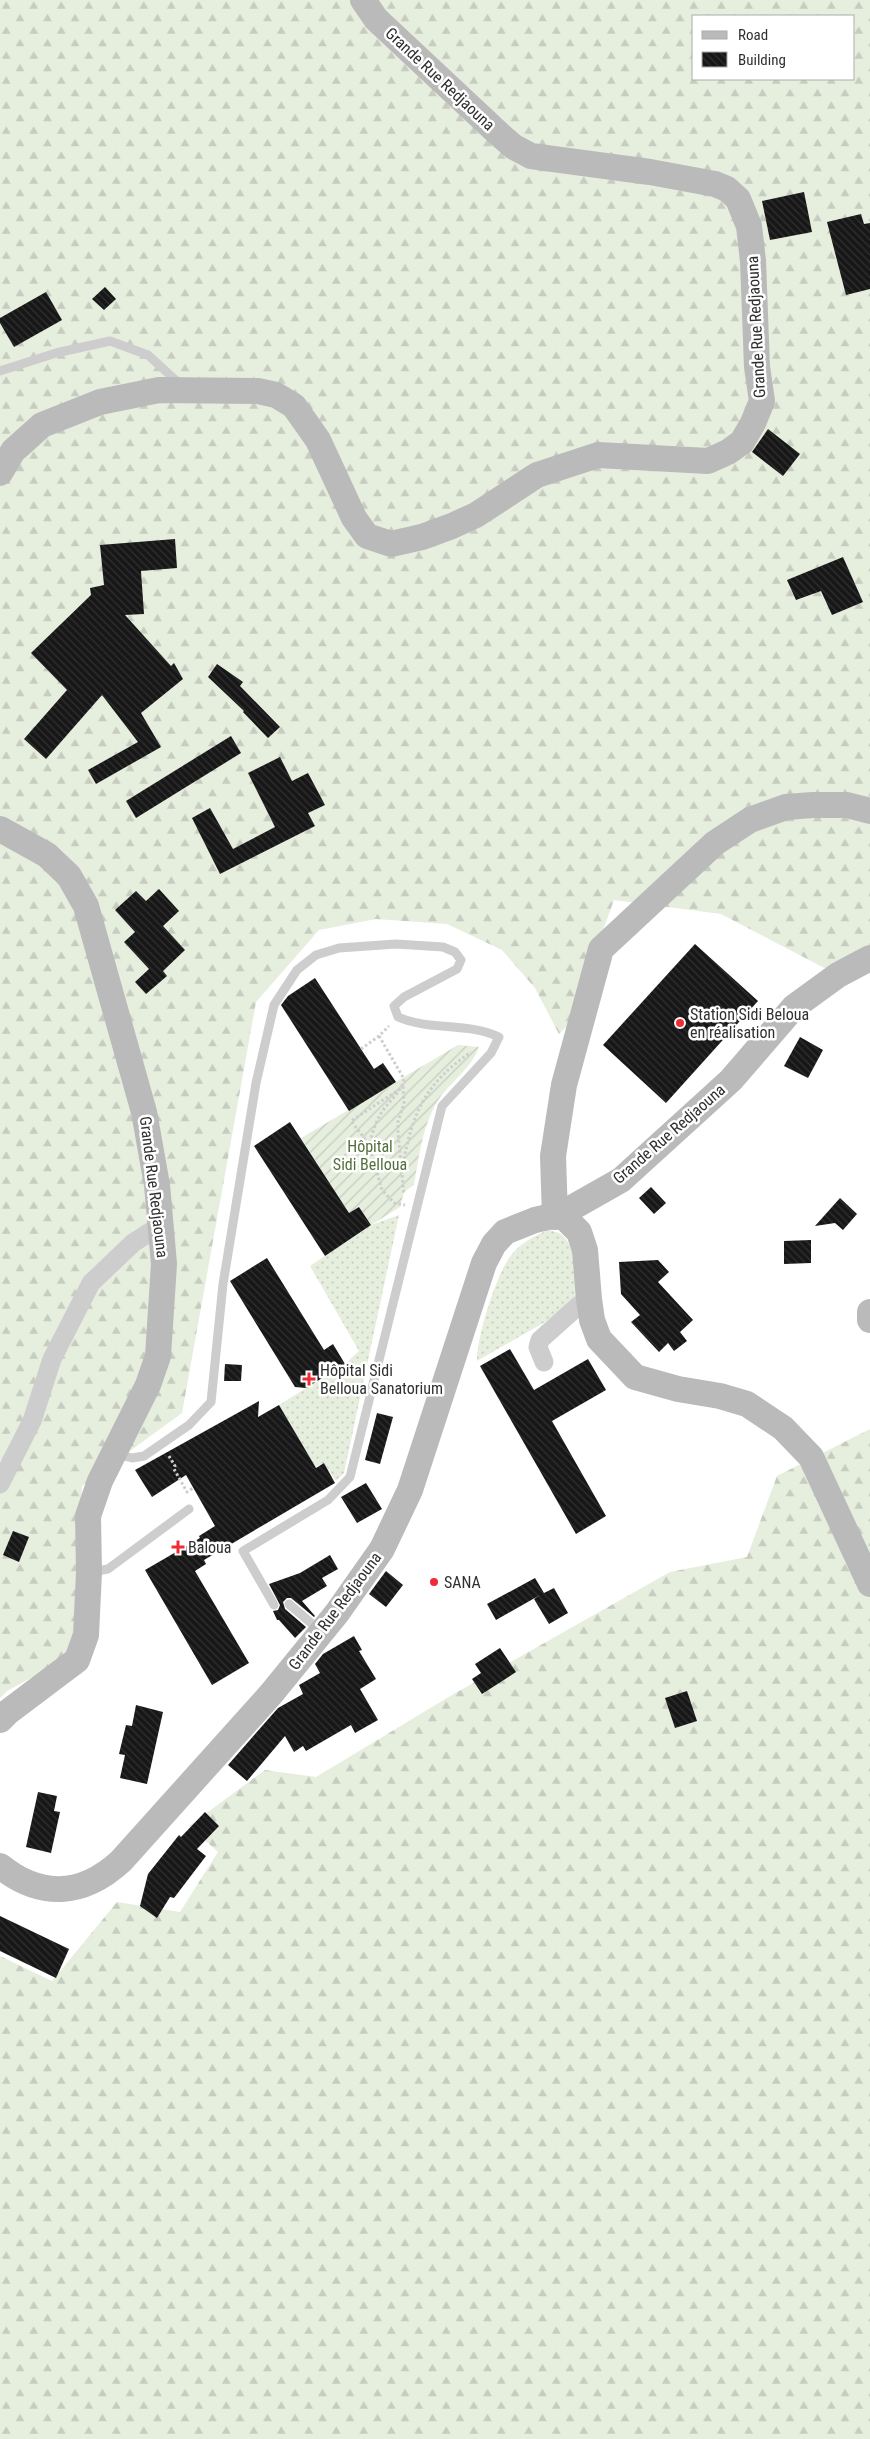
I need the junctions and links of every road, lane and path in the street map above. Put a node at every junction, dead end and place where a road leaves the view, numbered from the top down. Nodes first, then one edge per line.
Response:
1 (363, 0) edge
2 (0, 371) edge
3 (187, 390) junction
4 (0, 472) edge
5 (870, 811) edge
6 (0, 829) edge
7 (870, 958) edge
8 (398, 1017) junction
9 (380, 1036) junction
10 (361, 1048) dead end
11 (403, 1087) junction
12 (369, 1144) junction
13 (407, 1205) junction
14 (558, 1216) junction
15 (161, 1225) junction
16 (412, 1227) junction
17 (588, 1299) junction
18 (870, 1312) edge
19 (870, 1320) edge
20 (544, 1362) dead end
21 (113, 1453) junction
22 (175, 1466) dead end
23 (0, 1484) edge
24 (193, 1488) dead end
25 (189, 1509) dead end
26 (89, 1572) junction
27 (870, 1584) edge
28 (289, 1604) dead end
29 (274, 1606) dead end
30 (321, 1633) junction
31 (0, 1720) edge
32 (0, 1866) edge

1 - 3 street, Grande Rue Redjaouna
2 - 3 lane
3 - 4 street, Grande Rue Redjaouna
5 - 14 street
6 - 15 street, Grande Rue Redjaouna
7 - 14 street, Grande Rue Redjaouna
8 - 9 path
8 - 16 lane
8 - 21 lane
9 - 10 path
9 - 11 path
11 - 12 path
11 - 12 path
11 - 13 path
12 - 13 path
13 - 16 path
14 - 17 street
14 - 30 street, Grande Rue Redjaouna
15 - 21 street, Grande Rue Redjaouna
15 - 23 street
16 - 29 lane
17 - 20 street
17 - 27 street
18 - 19 street
21 - 26 street, Grande Rue Redjaouna
22 - 24 path
25 - 26 lane
26 - 31 street, Grande Rue Redjaouna
28 - 30 lane
30 - 32 street, Grande Rue Redjaouna

